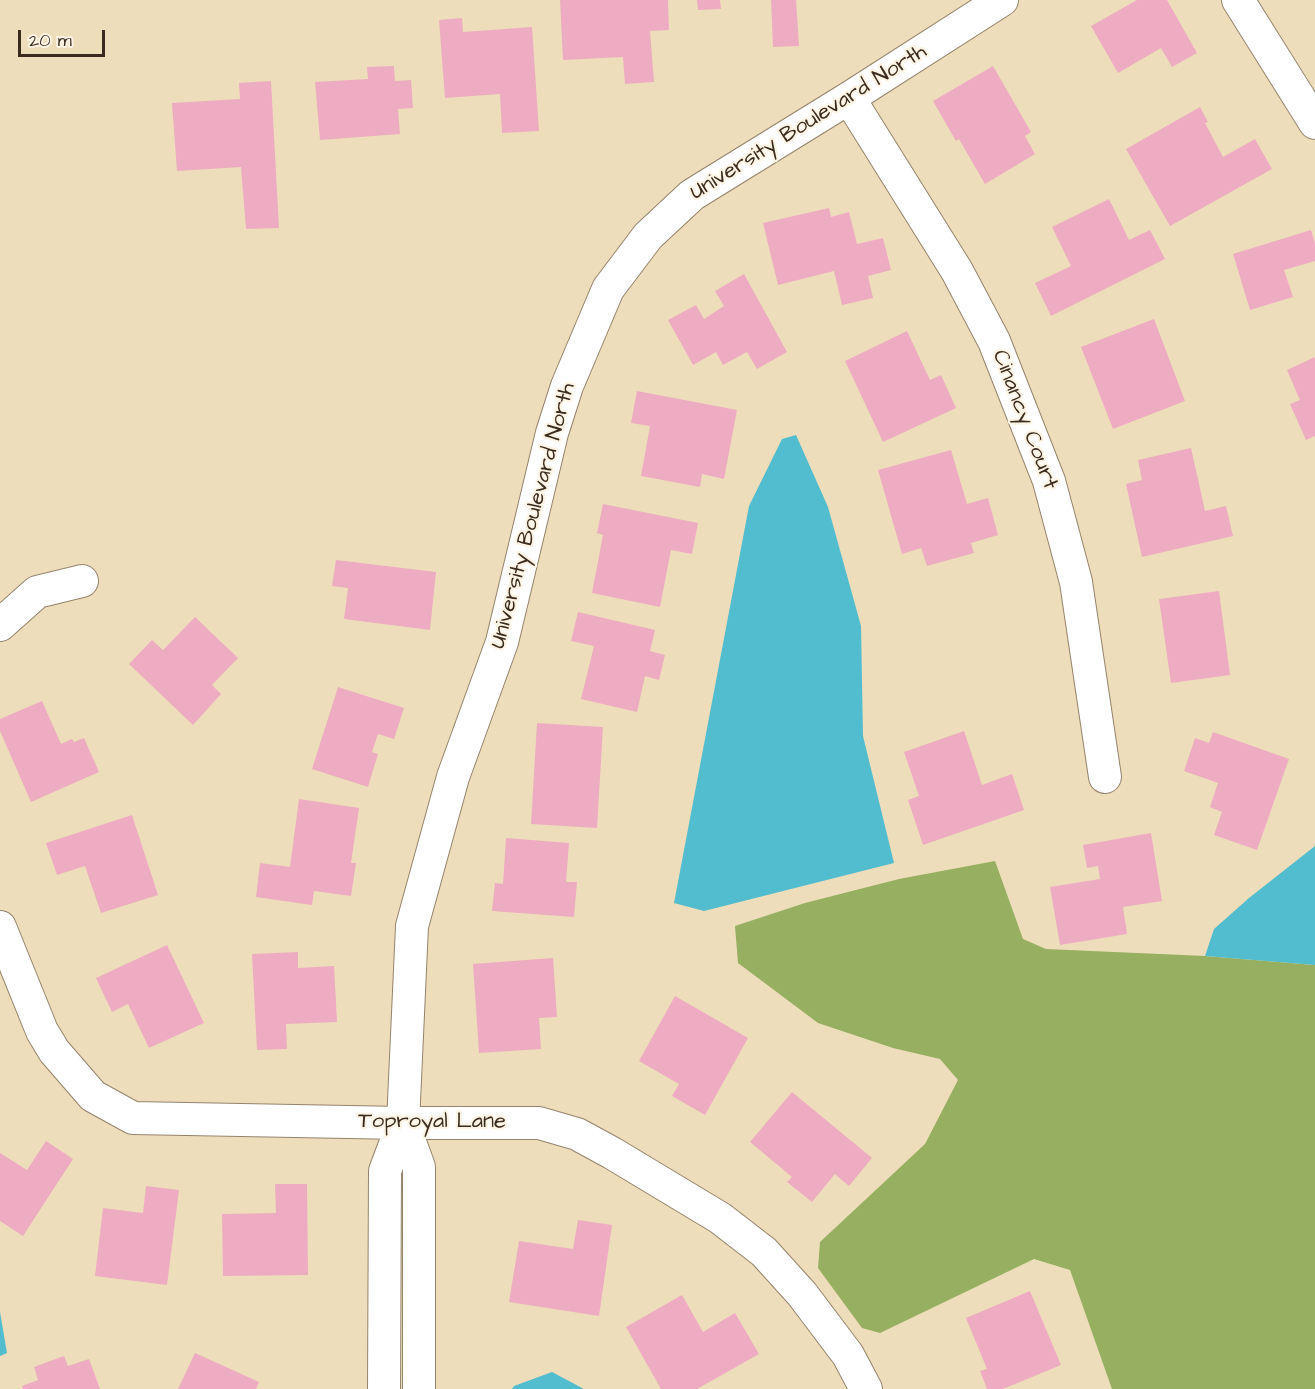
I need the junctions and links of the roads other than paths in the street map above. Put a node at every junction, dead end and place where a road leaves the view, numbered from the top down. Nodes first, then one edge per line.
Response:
1 (1002, 0) edge
2 (1238, 0) edge
3 (849, 98) junction
4 (1315, 123) edge
5 (82, 581) dead end
6 (0, 625) edge
7 (1105, 777) dead end
8 (0, 927) edge
9 (402, 1123) junction
10 (384, 1389) edge
11 (419, 1389) edge
12 (866, 1389) edge

1 - 3 street, University Boulevard North
2 - 4 street
3 - 7 street, Cinancy Court
3 - 9 street, University Boulevard North
5 - 6 street
8 - 9 street, Toproyal Lane
9 - 10 street, University Boulevard North
9 - 11 street, University Boulevard North
9 - 12 street, Toproyal Lane

